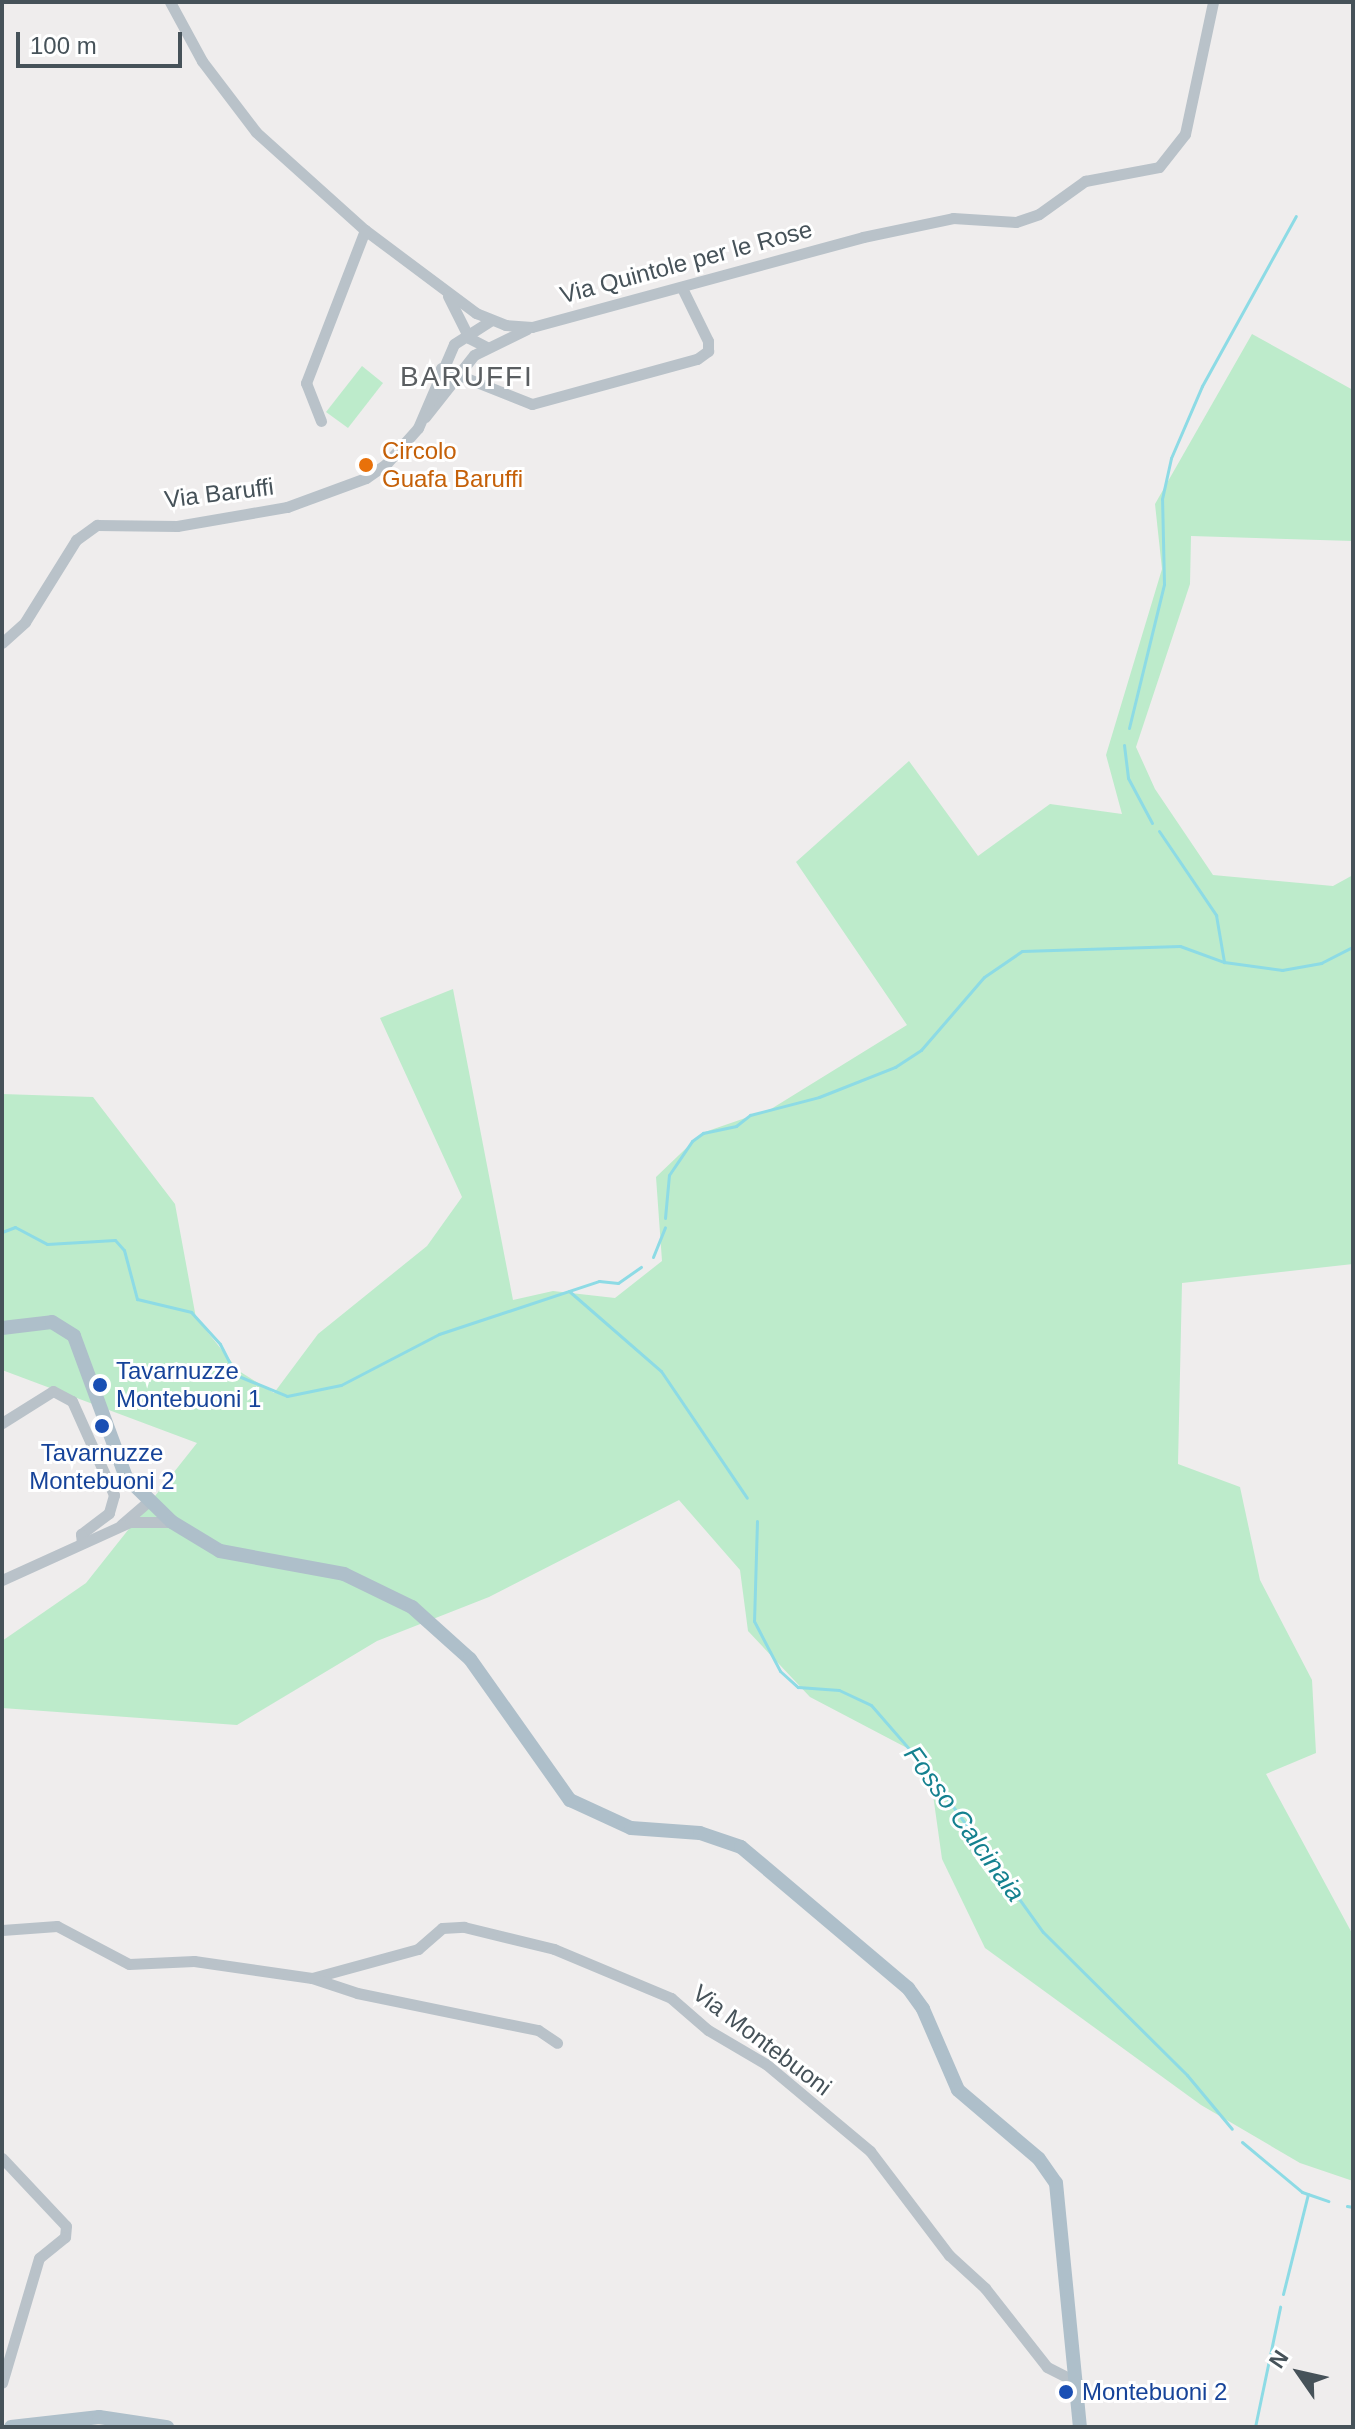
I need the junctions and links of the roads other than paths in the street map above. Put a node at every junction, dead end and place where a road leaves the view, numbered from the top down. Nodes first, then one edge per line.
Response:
1 (170, 2) edge
2 (1213, 2) edge
3 (365, 230) junction
4 (683, 290) junction
5 (446, 293) junction
6 (490, 321) junction
7 (532, 327) junction
8 (466, 333) junction
9 (487, 347) junction
10 (441, 368) junction
11 (458, 375) junction
12 (321, 421) dead end
13 (422, 421) junction
14 (2, 643) edge
15 (2, 1328) edge
16 (2, 1423) edge
17 (108, 1427) junction
18 (89, 1437) junction
19 (131, 1486) junction
20 (147, 1502) junction
21 (127, 1520) junction
22 (172, 1522) junction
23 (82, 1543) junction
24 (2, 1580) edge
25 (2, 1930) edge
26 (312, 1978) junction
27 (557, 2043) dead end
28 (2, 2158) edge
29 (1077, 2382) junction
30 (2, 2383) edge
31 (11, 2427) edge
32 (167, 2427) edge
33 (1080, 2427) edge

1 - 3 street, Via Quintole per le Rose
2 - 4 street, Via Quintole per le Rose
3 - 5 street, Via Quintole per le Rose
3 - 12 street
4 - 7 street, Via Quintole per le Rose
4 - 11 street
5 - 6 street, Via Quintole per le Rose
5 - 8 street
6 - 7 street, Via Quintole per le Rose
6 - 8 street, Via Baruffi
6 - 9 street
7 - 9 street, Via Baruffi
8 - 9 street
8 - 10 street, Via Baruffi
9 - 11 street, Via Baruffi
10 - 11 street
10 - 13 street, Via Baruffi
11 - 13 street, Via Baruffi
13 - 14 street, Via Baruffi
15 - 17 main road
16 - 18 street
17 - 18 street
17 - 19 main road
18 - 23 street
19 - 20 main road
19 - 21 street
20 - 21 street
20 - 22 main road
21 - 22 street
21 - 23 street
22 - 29 main road
23 - 24 street
25 - 26 street, Via Montebuoni
26 - 27 street
26 - 29 street, Via Montebuoni
28 - 30 street
29 - 33 main road
31 - 32 main road

